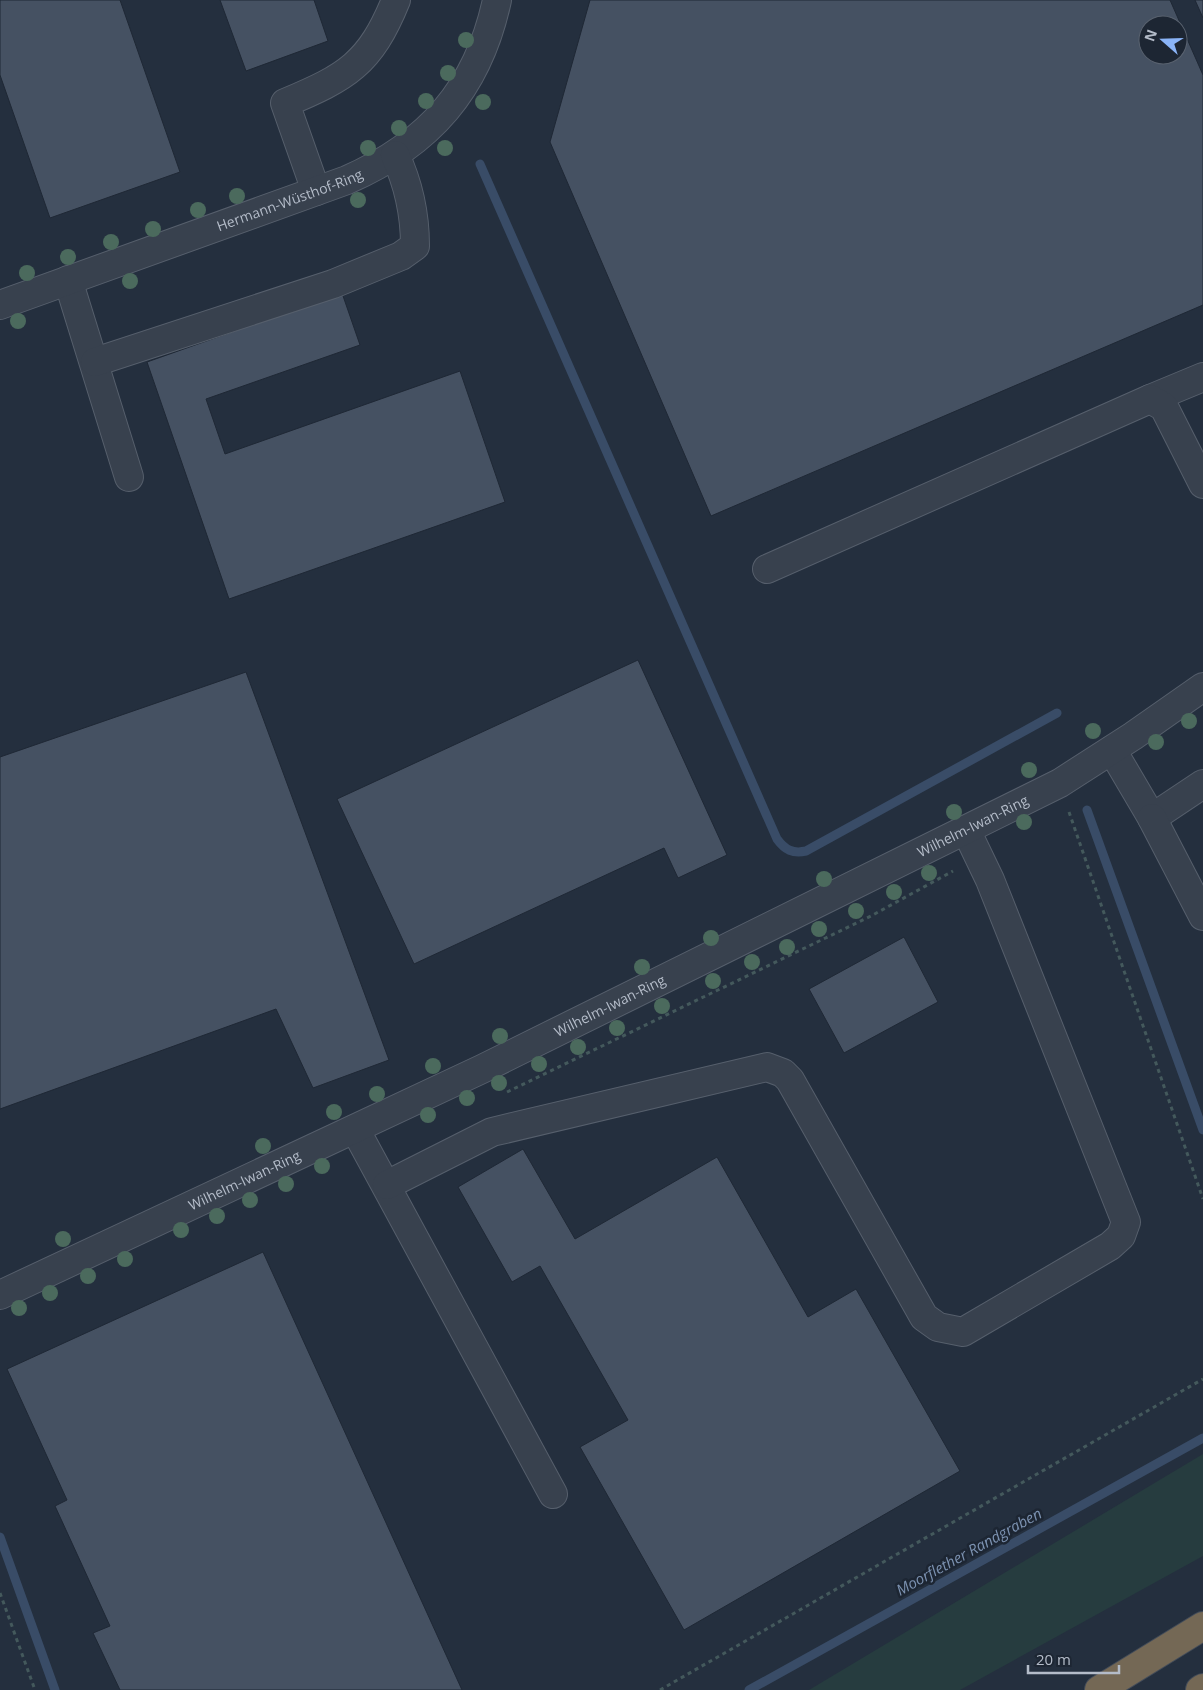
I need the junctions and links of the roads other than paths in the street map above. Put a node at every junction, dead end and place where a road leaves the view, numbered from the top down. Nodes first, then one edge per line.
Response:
1 (396, 0) edge
2 (497, 0) edge
3 (394, 155) junction
4 (316, 191) junction
5 (68, 280) junction
6 (0, 305) edge
7 (95, 362) junction
8 (1203, 377) edge
9 (1150, 399) junction
10 (129, 477) dead end
11 (1203, 484) edge
12 (766, 569) dead end
13 (1203, 686) edge
14 (1112, 750) junction
15 (1203, 784) edge
16 (1152, 818) junction
17 (966, 830) junction
18 (1203, 916) edge
19 (355, 1129) junction
20 (387, 1186) junction
21 (0, 1295) edge
22 (553, 1494) dead end
23 (1203, 1626) edge
24 (1099, 1690) edge

1 - 4 street
2 - 3 street, Hermann-Wüsthof-Ring
3 - 4 street, Hermann-Wüsthof-Ring
3 - 7 street
4 - 5 street, Hermann-Wüsthof-Ring
5 - 6 street, Hermann-Wüsthof-Ring
5 - 7 street
7 - 10 street
8 - 9 street
9 - 11 street
9 - 12 street
13 - 14 street, Wilhelm-Iwan-Ring
14 - 16 street
14 - 17 street, Wilhelm-Iwan-Ring
15 - 16 street
16 - 18 street
17 - 19 street, Wilhelm-Iwan-Ring
17 - 20 street
19 - 20 street
19 - 21 street, Wilhelm-Iwan-Ring
20 - 22 street
23 - 24 highway

